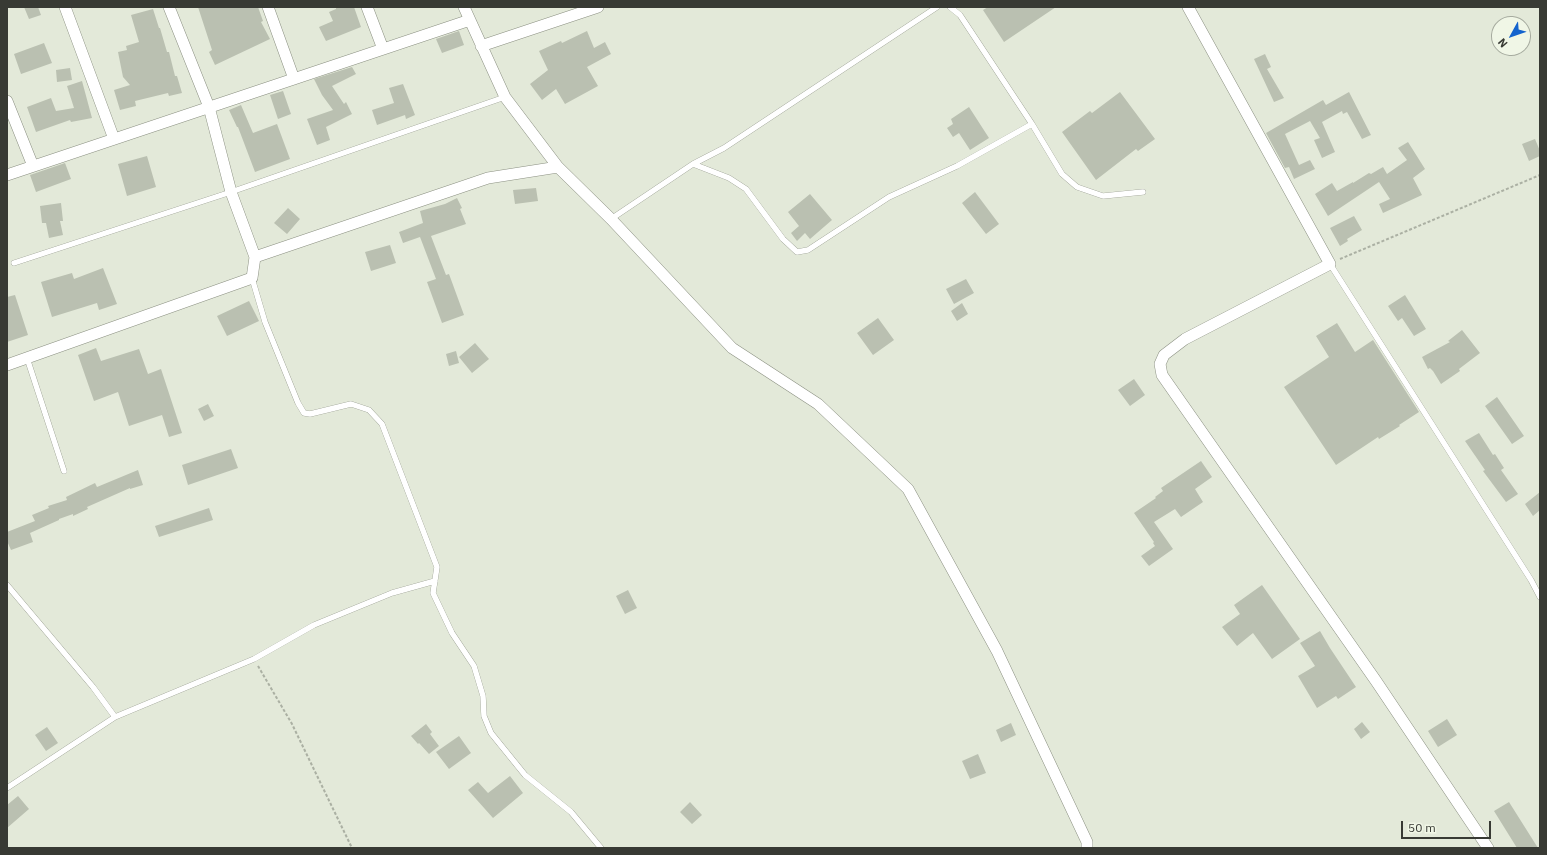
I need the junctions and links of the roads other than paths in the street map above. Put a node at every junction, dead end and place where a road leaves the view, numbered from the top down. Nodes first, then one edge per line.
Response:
1 (65, 7) edge
2 (169, 7) edge
3 (268, 7) edge
4 (368, 7) edge
5 (464, 7) edge
6 (598, 7) edge
7 (936, 7) edge
8 (950, 7) edge
9 (1188, 7) edge
10 (470, 20) junction
11 (481, 46) junction
12 (383, 49) junction
13 (294, 79) junction
14 (504, 97) junction
15 (7, 102) edge
16 (209, 107) junction
17 (1032, 124) junction
18 (114, 139) junction
19 (693, 164) junction
20 (33, 166) junction
21 (558, 166) junction
22 (7, 175) edge
23 (231, 192) junction
24 (1143, 192) dead end
25 (611, 219) junction
26 (255, 257) junction
27 (14, 263) dead end
28 (1330, 264) junction
29 (252, 278) junction
30 (26, 358) junction
31 (7, 365) edge
32 (64, 471) dead end
33 (435, 581) junction
34 (7, 585) edge
35 (1540, 597) edge
36 (115, 717) junction
37 (7, 788) edge
38 (601, 848) edge
39 (1087, 848) edge
40 (1488, 848) edge

1 - 18 street
2 - 16 street
3 - 13 street
4 - 12 street
5 - 10 street
6 - 11 street
7 - 19 lane
8 - 17 lane
9 - 28 street
10 - 11 street
10 - 12 street
11 - 14 street
12 - 13 street
13 - 16 street
14 - 21 street
14 - 23 lane
15 - 20 street
16 - 18 street
16 - 23 street
17 - 19 lane
17 - 24 lane
18 - 20 street
19 - 25 lane
20 - 22 street
21 - 25 street
21 - 26 street
23 - 26 street
23 - 27 lane
25 - 39 street
26 - 29 street
28 - 35 lane
28 - 40 street
29 - 30 street
29 - 33 lane
30 - 31 street
30 - 32 lane
33 - 36 lane
33 - 38 lane
34 - 36 lane
36 - 37 lane

